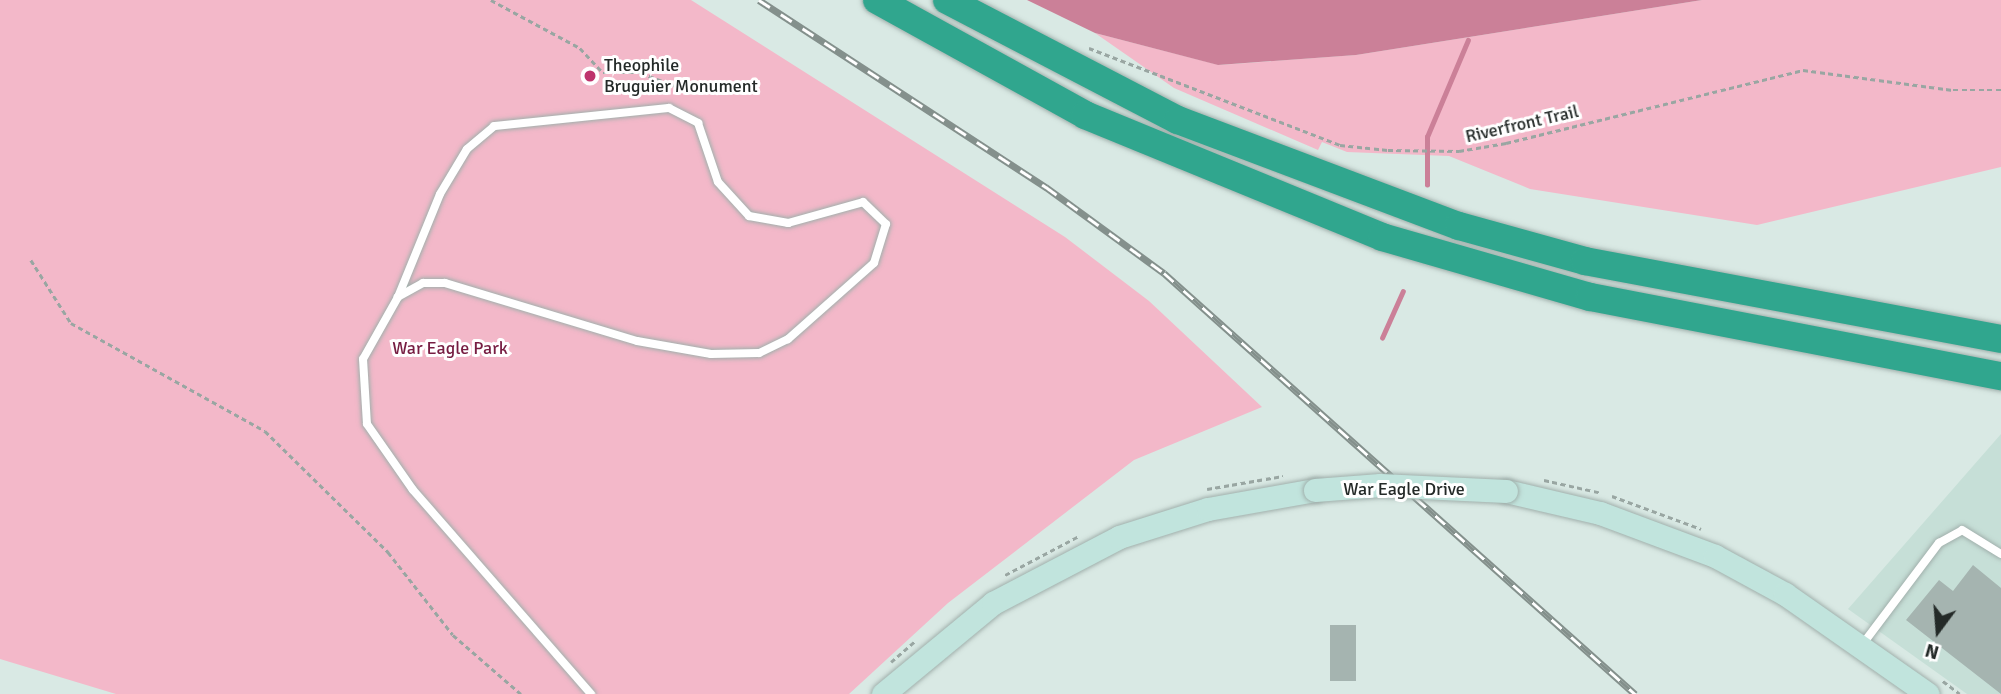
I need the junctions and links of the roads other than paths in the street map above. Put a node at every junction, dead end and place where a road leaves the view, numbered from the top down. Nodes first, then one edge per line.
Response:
1 (877, 0) edge
2 (947, 0) edge
3 (398, 297) junction
4 (1960, 333) junction
5 (2001, 334) edge
6 (2001, 340) edge
7 (1895, 356) junction
8 (2001, 376) edge
9 (2001, 390) edge
10 (2001, 554) edge
11 (1862, 645) junction
12 (591, 694) edge
13 (883, 694) edge
14 (1928, 694) edge

1 - 7 highway
2 - 4 highway
3 - 3 lane
3 - 12 lane
4 - 5 highway
4 - 6 highway
7 - 8 highway
7 - 9 highway
10 - 11 lane
11 - 13 main road, War Eagle Drive, bridge
11 - 14 main road, War Eagle Drive

